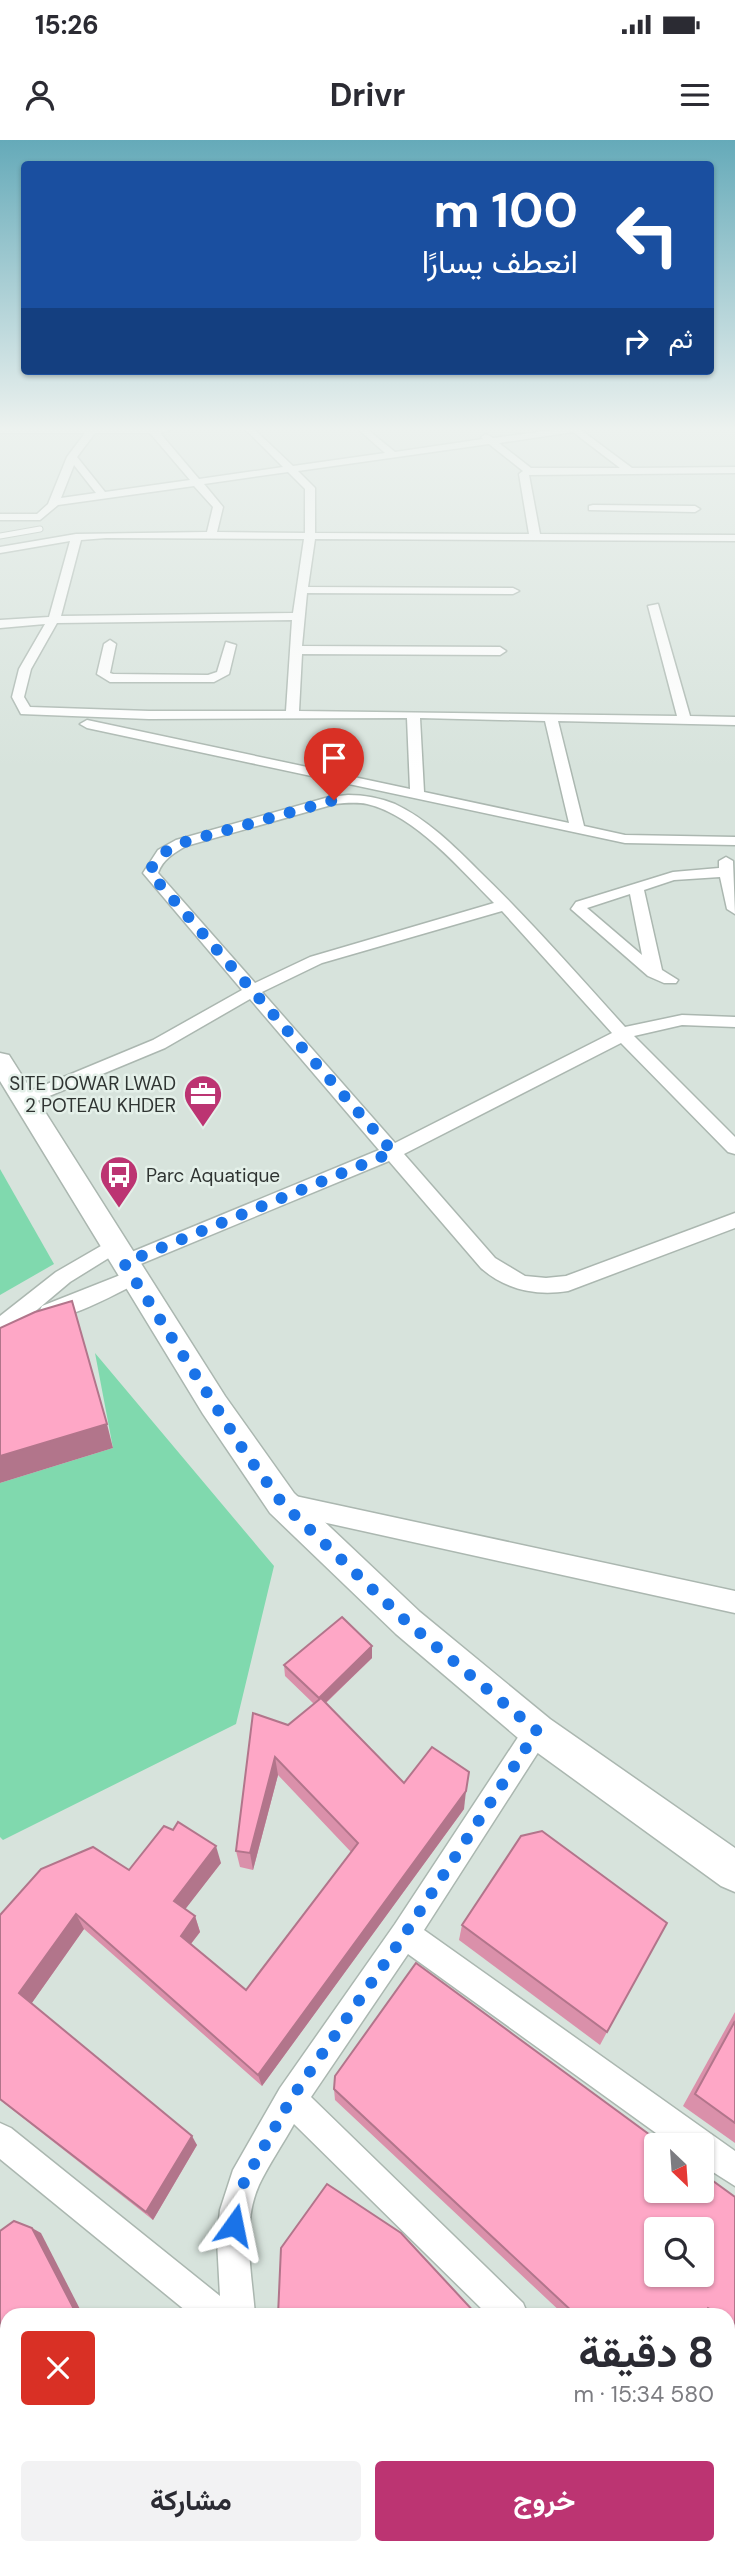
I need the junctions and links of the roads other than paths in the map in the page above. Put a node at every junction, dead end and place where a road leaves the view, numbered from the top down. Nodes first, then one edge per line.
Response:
1 (37, 543) edge
2 (74, 543) edge
3 (309, 543) edge
4 (0, 550) edge
5 (302, 590) junction
6 (513, 591) dead end
7 (654, 606) dead end
8 (298, 616) junction
9 (54, 619) junction
10 (0, 624) edge
11 (110, 644) dead end
12 (230, 645) dead end
13 (296, 650) junction
14 (500, 651) dead end
15 (153, 697) junction
16 (26, 711) junction
17 (292, 713) junction
18 (413, 714) junction
19 (551, 717) junction
20 (685, 720) junction
21 (735, 721) edge
22 (417, 796) junction
23 (577, 827) junction
24 (735, 842) edge
25 (726, 872) junction
26 (636, 887) junction
27 (505, 905) junction
28 (735, 909) edge
29 (252, 991) junction
30 (735, 1022) edge
31 (622, 1034) junction
32 (0, 1061) edge
33 (24, 1100) junction
34 (735, 1148) edge
35 (393, 1152) junction
36 (735, 1220) edge
37 (123, 1262) junction
38 (6, 1322) edge
39 (282, 1503) junction
40 (735, 1602) edge
41 (537, 1731) junction
42 (735, 1872) edge
43 (405, 1934) junction
44 (291, 2099) junction
45 (683, 2133) edge
46 (0, 2139) edge
47 (714, 2155) edge
48 (735, 2170) edge
49 (208, 2308) edge
50 (238, 2308) edge
51 (504, 2308) edge

1 - 4 street
2 - 9 street
3 - 5 street
5 - 6 street
5 - 8 street
7 - 20 street
8 - 9 street
8 - 13 street
9 - 10 street
9 - 16 street
11 - 15 street
12 - 15 street
13 - 14 street
13 - 17 street
15 - 16 street
15 - 17 street
16 - 22 street
17 - 18 street
18 - 19 street
18 - 22 street
19 - 20 street
19 - 23 street
20 - 21 street
22 - 23 street
23 - 24 street
24 - 25 street
25 - 26 street
25 - 28 street
26 - 26 street
27 - 29 street
27 - 29 street
27 - 31 street
29 - 33 street
29 - 35 street
30 - 31 street
31 - 34 street
31 - 35 street
32 - 33 main road
33 - 37 main road
35 - 36 street
35 - 37 street
37 - 38 street
37 - 38 street
37 - 39 main road
39 - 40 street
39 - 41 main road
41 - 42 main road
41 - 43 street
43 - 44 street
43 - 45 street
44 - 50 street
44 - 51 street
46 - 49 street
47 - 48 street

